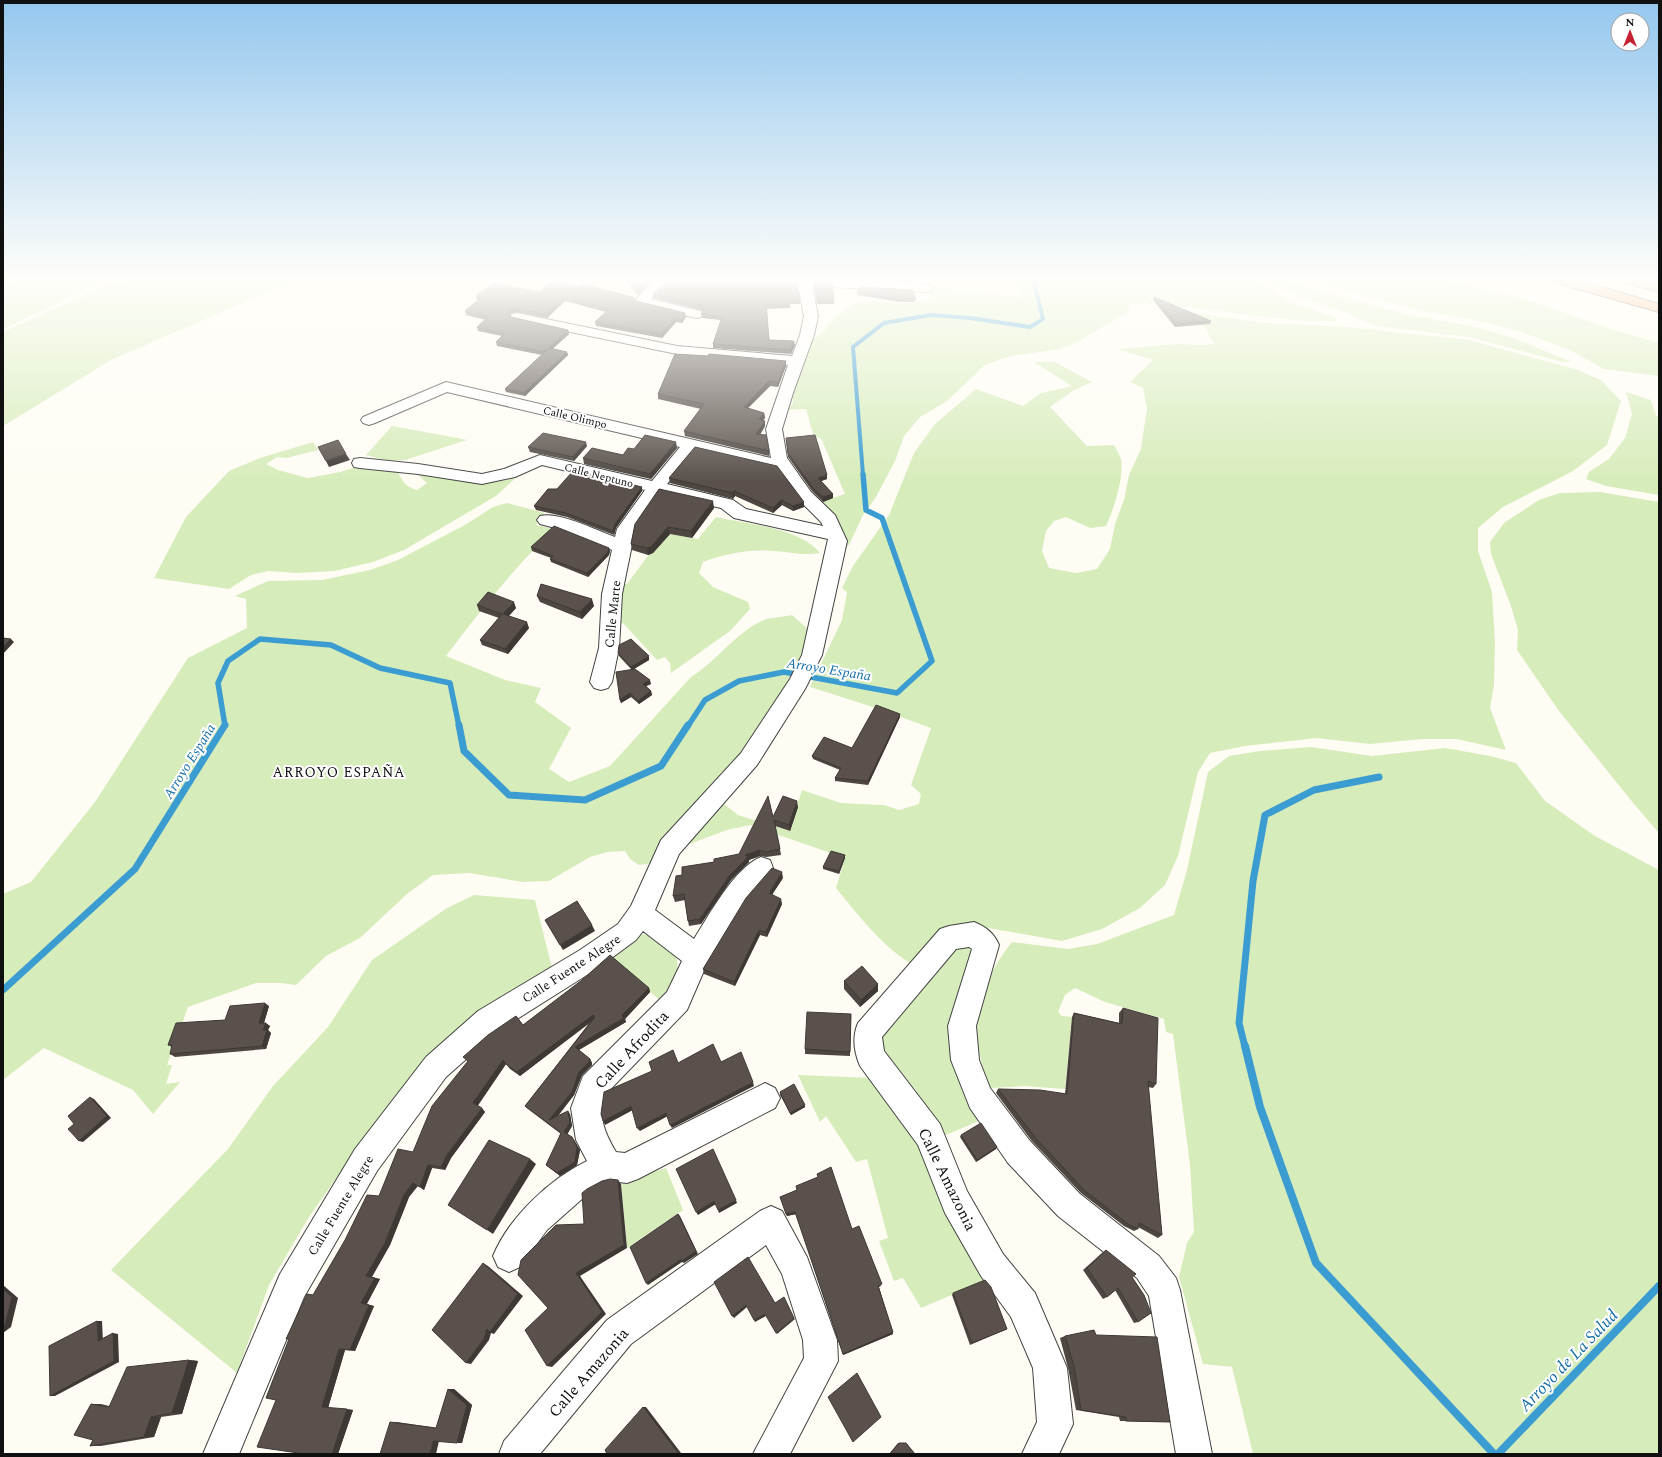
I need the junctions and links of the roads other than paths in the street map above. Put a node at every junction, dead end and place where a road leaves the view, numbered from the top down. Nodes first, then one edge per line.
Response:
1 (658, 346) edge
2 (803, 346) edge
3 (797, 361) junction
4 (369, 420) dead end
5 (692, 444) junction
6 (360, 463) dead end
7 (784, 467) junction
8 (655, 488) junction
9 (546, 520) dead end
10 (836, 535) junction
11 (622, 547) junction
12 (601, 682) dead end
13 (761, 868) dead end
14 (640, 914) junction
15 (697, 957) junction
16 (765, 1098) dead end
17 (608, 1166) junction
18 (509, 1256) dead end
19 (221, 1454) edge
20 (517, 1454) edge
21 (771, 1454) edge
22 (1040, 1454) edge
23 (1194, 1454) edge

1 - 3 street
2 - 3 street, Calle Fuente Alegre
3 - 7 street, Calle Fuente Alegre
4 - 5 street, Calle Olimpo
5 - 7 street, Calle Olimpo
5 - 8 street, Calle Marte
6 - 8 street, Calle Neptuno
7 - 10 street, Calle Fuente Alegre
8 - 10 street, Calle Neptuno
8 - 11 street, Calle Marte
9 - 11 street
10 - 14 street, Calle Fuente Alegre
11 - 12 street, Calle Marte
13 - 15 street, Calle Afrodita
14 - 15 street
14 - 19 street, Calle Fuente Alegre
15 - 17 street, Calle Afrodita
16 - 17 street
17 - 18 street
20 - 21 street, Calle Amazonia
22 - 23 street, Calle Amazonia

